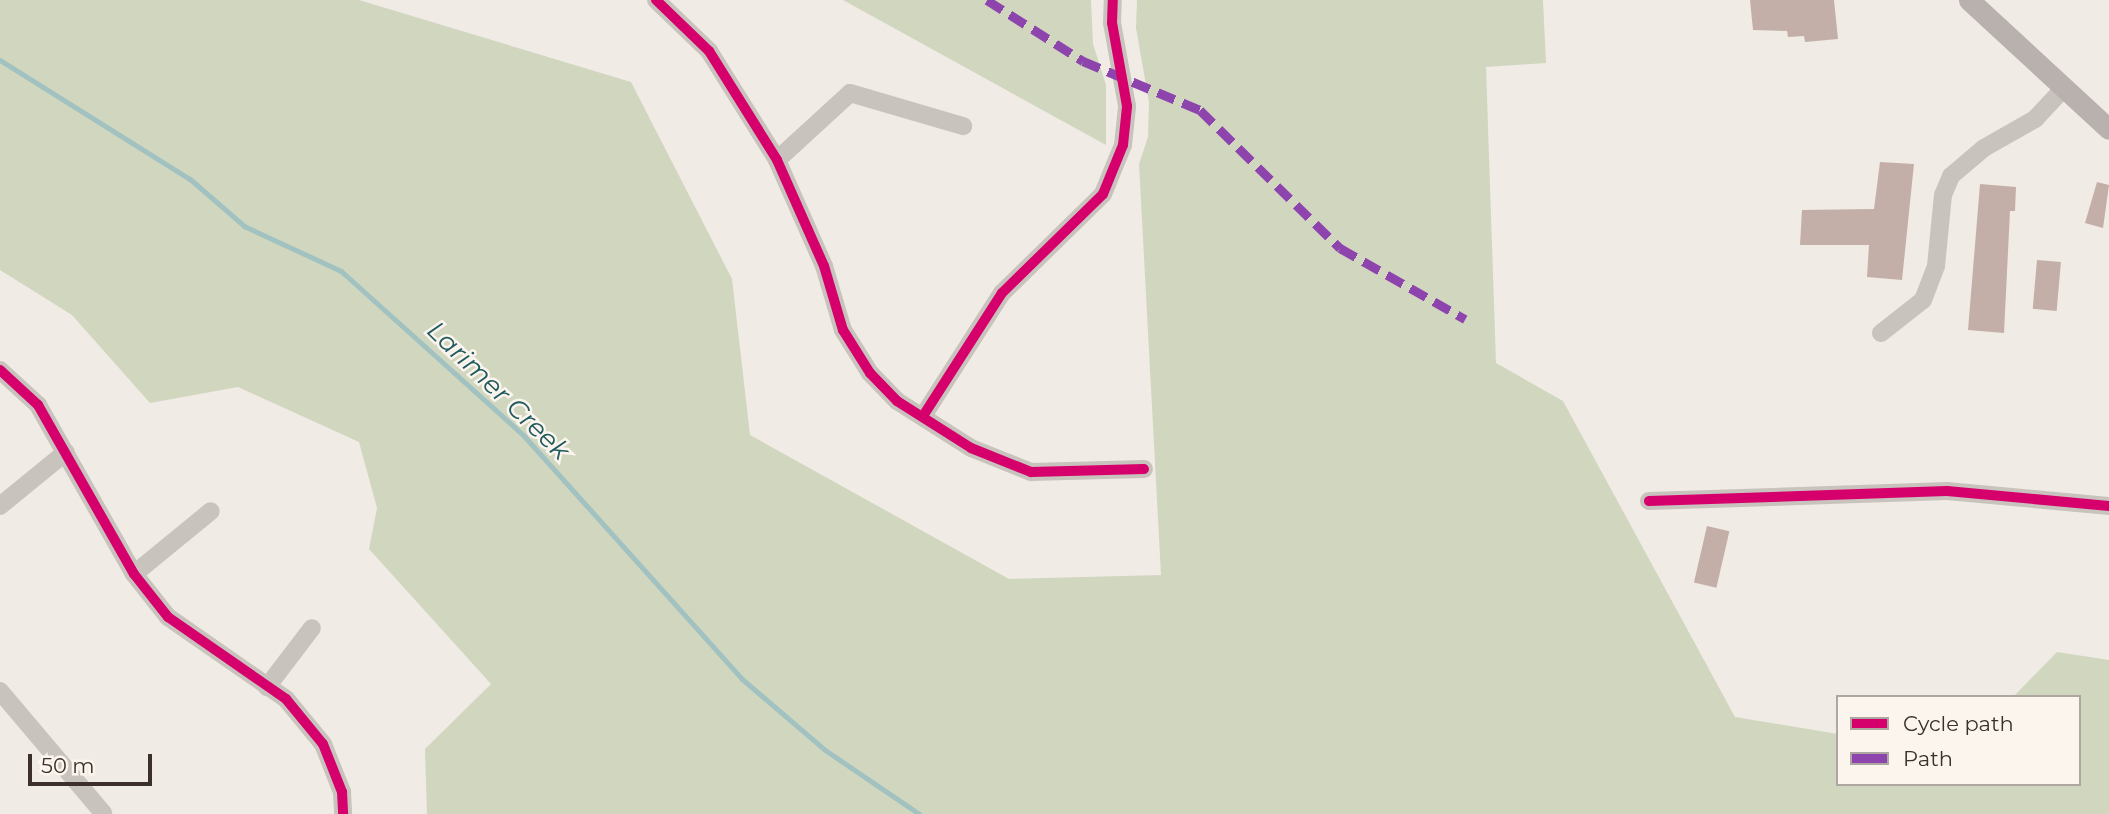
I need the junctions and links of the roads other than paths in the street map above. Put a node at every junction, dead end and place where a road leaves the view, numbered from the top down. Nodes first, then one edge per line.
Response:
1 (656, 0) edge
2 (1113, 0) edge
3 (1969, 0) edge
4 (2064, 88) junction
5 (963, 126) dead end
6 (2109, 129) edge
7 (777, 160) junction
8 (1881, 333) dead end
9 (0, 370) edge
10 (923, 416) junction
11 (66, 452) junction
12 (1143, 469) dead end
13 (1649, 501) dead end
14 (0, 506) edge
15 (2109, 506) edge
16 (211, 511) dead end
17 (134, 574) junction
18 (312, 628) dead end
19 (267, 687) junction
20 (1, 695) edge
21 (103, 813) edge
22 (343, 814) edge

1 - 7 street
2 - 10 street
3 - 4 main road
4 - 6 main road
4 - 8 street
5 - 7 street
7 - 10 street
9 - 11 street
10 - 12 street
11 - 14 street
11 - 17 street
13 - 15 street
16 - 17 street
17 - 19 street
18 - 19 street
19 - 22 street
20 - 21 street

